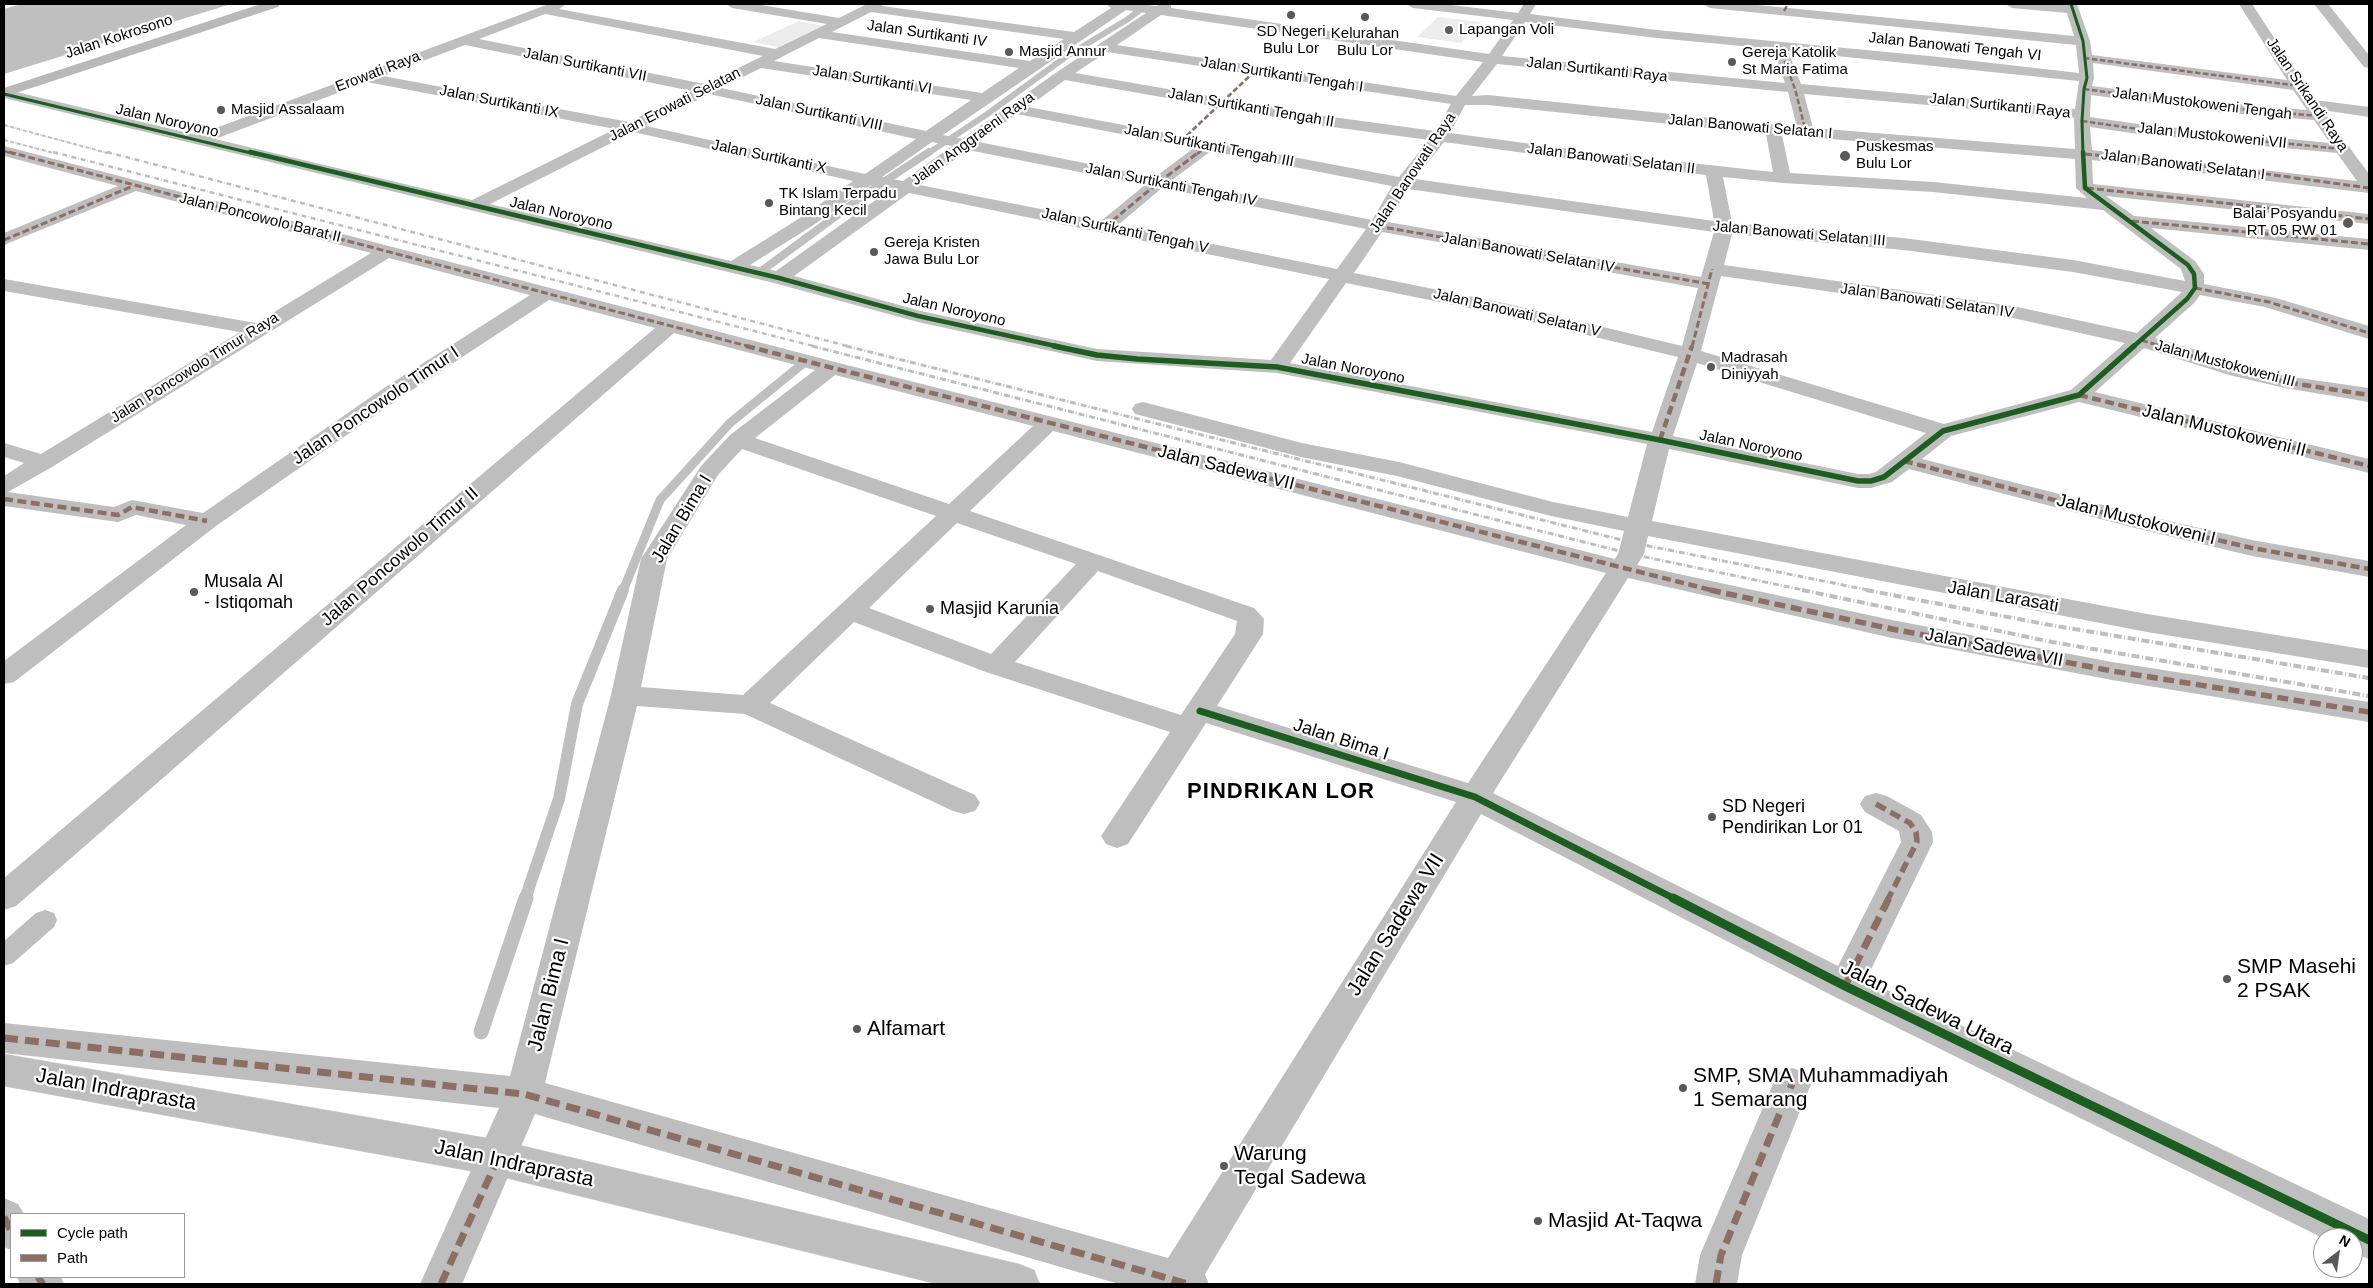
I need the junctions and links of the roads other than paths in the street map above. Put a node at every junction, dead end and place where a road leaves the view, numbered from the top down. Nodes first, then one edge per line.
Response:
1 (273, 4) edge
2 (560, 4) edge
3 (732, 4) edge
4 (1413, 4) edge
5 (1531, 4) edge
6 (1710, 4) edge
7 (2012, 4) edge
8 (2246, 4) edge
9 (2321, 4) edge
10 (1123, 5) edge
11 (873, 6) edge
12 (2072, 7) edge
13 (1161, 8) edge
14 (1786, 8) edge
15 (543, 10) junction
16 (1520, 18) junction
17 (841, 22) junction
18 (817, 34) junction
19 (1078, 37) junction
20 (462, 40) junction
21 (2083, 41) junction
22 (1779, 46) junction
23 (1105, 47) junction
24 (777, 54) junction
25 (2084, 58) junction
26 (1493, 59) junction
27 (760, 63) junction
28 (2369, 64) edge
29 (1032, 66) junction
30 (1255, 71) junction
31 (1062, 75) junction
32 (366, 77) junction
33 (2086, 83) junction
34 (2299, 86) junction
35 (707, 89) junction
36 (1795, 89) junction
37 (4, 94) edge
38 (985, 98) junction
39 (1460, 101) junction
40 (1221, 103) junction
41 (1014, 109) junction
42 (2315, 110) junction
43 (2369, 112) edge
44 (2083, 118) junction
45 (631, 127) junction
46 (1773, 130) junction
47 (1806, 132) junction
48 (933, 137) junction
49 (1439, 138) junction
50 (196, 140) junction
51 (1181, 141) junction
52 (964, 144) junction
53 (1209, 145) junction
54 (2342, 148) junction
55 (4, 151) edge
56 (2085, 154) junction
57 (1714, 171) junction
58 (1783, 178) junction
59 (870, 179) junction
60 (1159, 182) junction
61 (1403, 182) junction
62 (2368, 183) edge
63 (903, 185) junction
64 (133, 186) junction
65 (2085, 188) junction
66 (2106, 204) junction
67 (473, 206) junction
68 (2369, 219) edge
69 (2130, 221) junction
70 (1378, 226) junction
71 (1106, 227) junction
72 (1724, 228) junction
73 (4, 240) edge
74 (2369, 244) edge
75 (387, 251) junction
76 (734, 267) junction
77 (1343, 276) junction
78 (1710, 277) junction
79 (779, 278) junction
80 (4, 285) edge
81 (2195, 288) junction
82 (546, 292) junction
83 (671, 325) junction
84 (258, 329) junction
85 (2369, 333) edge
86 (2140, 340) junction
87 (1690, 354) junction
88 (1277, 367) junction
89 (831, 368) junction
90 (2079, 395) junction
91 (2369, 395) edge
92 (1144, 409) dead end
93 (1049, 423) junction
94 (1943, 431) junction
95 (738, 440) junction
96 (1660, 440) junction
97 (4, 450) edge
98 (1904, 460) junction
99 (44, 462) junction
100 (2369, 466) edge
101 (4, 486) edge
102 (4, 499) edge
103 (952, 513) junction
104 (207, 521) junction
105 (1639, 525) junction
106 (1093, 561) junction
107 (1625, 563) junction
108 (2369, 569) edge
109 (851, 611) junction
110 (2369, 659) edge
111 (996, 666) junction
112 (4, 675) edge
113 (625, 695) junction
114 (750, 705) junction
115 (2369, 712) edge
116 (1194, 719) junction
117 (1475, 797) junction
118 (964, 803) dead end
119 (1876, 804) dead end
120 (1117, 836) dead end
121 (4, 897) edge
122 (45, 920) dead end
123 (4, 956) edge
124 (1845, 986) junction
125 (4, 1038) edge
126 (4, 1070) edge
127 (1792, 1084) dead end
128 (524, 1094) junction
129 (498, 1158) junction
130 (4, 1218) edge
131 (10, 1229) edge
132 (2369, 1240) edge
133 (1180, 1283) edge
134 (441, 1284) edge
135 (1019, 1284) edge
136 (1716, 1284) edge

1 - 37 street, Jalan Kokrosono
2 - 15 street, Erowati Raya
3 - 17 street
4 - 16 street
5 - 16 street, Jalan Banowati Raya
6 - 14 street
7 - 12 street
8 - 34 street, Jalan Srikandi Raya
9 - 28 street
10 - 13 street, Jalan Surtikanti Raya
10 - 19 street, Jalan Anggraeni Raya
11 - 17 street, Jalan Erowati Selatan
11 - 19 street
12 - 21 street
13 - 23 street, Jalan Anggraeni Raya
13 - 26 street, Jalan Surtikanti Raya
14 - 21 street
15 - 20 street, Erowati Raya
15 - 24 street
16 - 22 street, Jalan Banowati Tengah VI
16 - 26 street, Jalan Banowati Raya
17 - 18 street, Jalan Erowati Selatan
18 - 24 street, Jalan Erowati Selatan
18 - 29 street, Jalan Surtikanti IV
19 - 29 street, Jalan Anggraeni Raya
20 - 32 street, Erowati Raya
20 - 35 street, Jalan Surtikanti VII
21 - 25 street
22 - 33 street, Jalan Banowati Tengah VI
22 - 36 street
23 - 30 street, Jalan Surtikanti Tengah I
23 - 31 street, Jalan Anggraeni Raya
24 - 27 street, Jalan Erowati Selatan
25 - 33 street
25 - 34 street
26 - 36 street, Jalan Surtikanti Raya
26 - 39 street, Jalan Banowati Raya
27 - 35 street, Jalan Erowati Selatan
27 - 38 street, Jalan Surtikanti VI
29 - 38 street, Jalan Anggraeni Raya
30 - 39 street, Jalan Surtikanti Tengah I
30 - 40 street
31 - 40 street, Jalan Surtikanti Tengah II
31 - 41 street, Jalan Anggraeni Raya
32 - 45 street, Jalan Surtikanti IX
32 - 50 street, Erowati Raya
33 - 42 street, Jalan Mustokoweni Tengah
33 - 44 street
34 - 42 street, Jalan Srikandi Raya
35 - 45 street, Jalan Erowati Selatan
35 - 48 street, Jalan Surtikanti VIII
36 - 44 street, Jalan Surtikanti Raya
36 - 47 street
37 - 50 street, Jalan Noroyono
38 - 48 street, Jalan Anggraeni Raya
39 - 46 street, Jalan Banowati Selatan I
39 - 49 street, Jalan Banowati Raya
40 - 49 street, Jalan Surtikanti Tengah II
40 - 51 street
41 - 51 street, Jalan Surtikanti Tengah III
41 - 52 street, Jalan Anggraeni Raya
42 - 43 street
42 - 54 street, Jalan Srikandi Raya
44 - 54 street, Jalan Mustokoweni VII
44 - 56 street
45 - 59 street, Jalan Surtikanti X
45 - 67 street, Jalan Erowati Selatan
46 - 47 street, Jalan Banowati Selatan I
46 - 58 street
47 - 56 street, Jalan Banowati Selatan I
48 - 52 street, Jalan Surtikanti VIII
48 - 59 street, Jalan Anggraeni Raya
49 - 57 street, Jalan Banowati Selatan II
49 - 61 street, Jalan Banowati Raya
50 - 67 street, Jalan Noroyono
51 - 53 street, Jalan Surtikanti Tengah III
52 - 60 street, Jalan Surtikanti Tengah IV
52 - 63 street, Jalan Anggraeni Raya
53 - 60 street
53 - 61 street, Jalan Surtikanti Tengah III
54 - 62 street, Jalan Srikandi Raya
55 - 64 street, Jalan Poncowolo Barat II
56 - 62 street, Jalan Banowati Selatan I
56 - 65 street
57 - 58 street, Jalan Banowati Selatan II
57 - 72 street
58 - 66 street, Jalan Banowati Selatan II
59 - 63 street, Jalan Surtikanti X
59 - 76 street, Jalan Anggraeni Raya
60 - 70 street, Jalan Surtikanti Tengah IV
60 - 71 street
61 - 70 street, Jalan Banowati Raya
61 - 72 street, Jalan Banowati Selatan III
63 - 71 street, Jalan Surtikanti Tengah V
63 - 79 street, Jalan Anggraeni Raya
64 - 73 street
64 - 75 street, Jalan Poncowolo Barat II
65 - 66 street
65 - 68 street
66 - 69 street
67 - 76 street, Jalan Noroyono
69 - 74 street
69 - 81 street
70 - 77 street, Jalan Banowati Raya
70 - 78 street, Jalan Banowati Selatan IV
71 - 77 street, Jalan Surtikanti Tengah V
72 - 78 street
72 - 81 street, Jalan Banowati Selatan III
75 - 82 street
75 - 84 street, Jalan Poncowolo Timur Raya
76 - 79 street, Jalan Noroyono
77 - 87 street, Jalan Banowati Selatan V
77 - 88 street, Jalan Banowati Raya
78 - 86 street, Jalan Banowati Selatan IV
78 - 87 street
79 - 88 street, Jalan Noroyono
80 - 84 street
81 - 85 street, Jalan Banowati Selatan III
81 - 86 street
82 - 83 street
82 - 104 street, Jalan Poncowolo Timur I
83 - 89 street
83 - 121 street, Jalan Poncowolo Timur II
84 - 99 street, Jalan Poncowolo Timur Raya
86 - 90 street
86 - 91 street, Jalan Mustokoweni III
87 - 94 street, Jalan Banowati Selatan V
87 - 96 street
88 - 96 street, Jalan Noroyono
89 - 93 street, Jalan Sadewa VII
89 - 95 street, Jalan Bima I
90 - 94 street
90 - 100 street, Jalan Mustokoweni II
92 - 105 street, Jalan Larasati
93 - 103 street
93 - 107 street, Jalan Sadewa VII
94 - 98 street, Jalan Noroyono
95 - 103 street
95 - 113 street, Jalan Bima I
96 - 98 street, Jalan Noroyono
96 - 105 street
97 - 99 street
98 - 108 street, Jalan Mustokoweni I
99 - 101 street, Jalan Poncowolo Timur Raya
102 - 104 street
103 - 106 street
103 - 109 street
104 - 112 street, Jalan Poncowolo Timur I
105 - 107 street
105 - 110 street, Jalan Larasati
106 - 111 street
106 - 116 street
107 - 115 street, Jalan Sadewa VII
107 - 117 street, Jalan Sadewa VII
109 - 111 street, Jalan Bima I
109 - 114 street
111 - 116 street, Jalan Bima I
113 - 114 street
113 - 128 street, Jalan Bima I
114 - 118 street
116 - 117 street, Jalan Bima I
116 - 120 street
117 - 124 street, Jalan Sadewa Utara
117 - 133 street, Jalan Sadewa VII
119 - 124 street, Jalan Sadewa Utara
122 - 123 lane
124 - 132 street, Jalan Sadewa Utara
125 - 128 street
126 - 129 street, Jalan Indraprasta
127 - 136 street
128 - 129 street, Jalan Bima I
128 - 133 street
129 - 134 street, Jalan Bima I
129 - 135 street, Jalan Indraprasta
130 - 131 street

